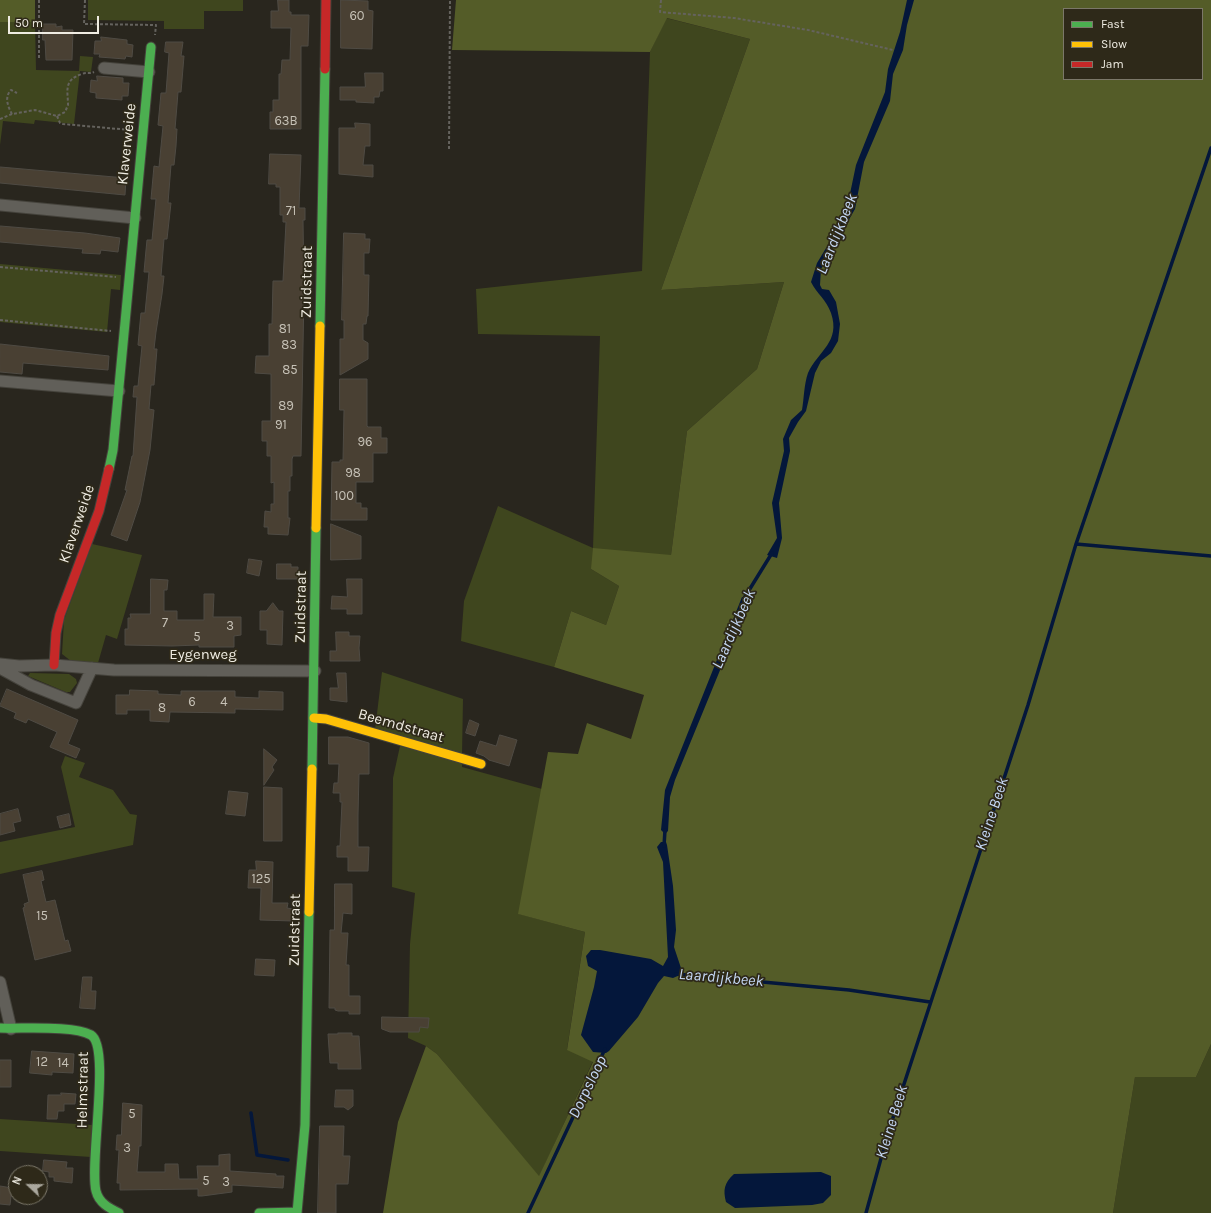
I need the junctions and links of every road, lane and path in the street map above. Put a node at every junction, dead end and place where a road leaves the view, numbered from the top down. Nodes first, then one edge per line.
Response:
1 (39, 0) edge
2 (85, 0) edge
3 (326, 0) edge
4 (450, 0) edge
5 (661, 0) edge
6 (151, 47) joint
7 (893, 50) dead end
8 (39, 58) dead end
9 (104, 68) joint
10 (149, 72) junction
11 (17, 93) dead end
12 (12, 114) junction
13 (57, 116) junction
14 (1, 118) edge
15 (143, 131) junction
16 (449, 149) dead end
17 (0, 205) edge
18 (135, 218) junction
19 (0, 267) edge
20 (129, 278) junction
21 (0, 320) edge
22 (124, 332) junction
23 (0, 381) edge
24 (119, 392) junction
25 (0, 664) edge
26 (54, 665) junction
27 (0, 668) edge
28 (92, 668) junction
29 (314, 671) junction
30 (314, 718) junction
31 (481, 764) dead end
32 (0, 982) edge
33 (5, 1028) edge
34 (112, 1212) edge
35 (297, 1212) edge
36 (258, 1213) edge

1 - 8 path
2 - 6 path
3 - 29 main road, Zuidstraat
4 - 16 path
5 - 7 path
6 - 10 main road, Klaverweide
9 - 10 street
9 - 13 path
10 - 15 main road, Klaverweide
11 - 12 path
12 - 13 path
12 - 14 path
13 - 15 path
15 - 18 main road, Klaverweide
17 - 18 street
18 - 20 main road, Klaverweide
19 - 20 path
20 - 22 main road, Klaverweide
21 - 22 path
22 - 24 main road, Klaverweide
23 - 24 street
24 - 26 main road, Klaverweide
25 - 26 street, Eygenweg
26 - 28 street, Eygenweg
27 - 28 street
28 - 29 street, Eygenweg
29 - 30 main road, Zuidstraat
30 - 31 main road, Beemdstraat
30 - 35 main road, Zuidstraat
32 - 33 street
33 - 34 main road, Helmstraat
35 - 36 main road

